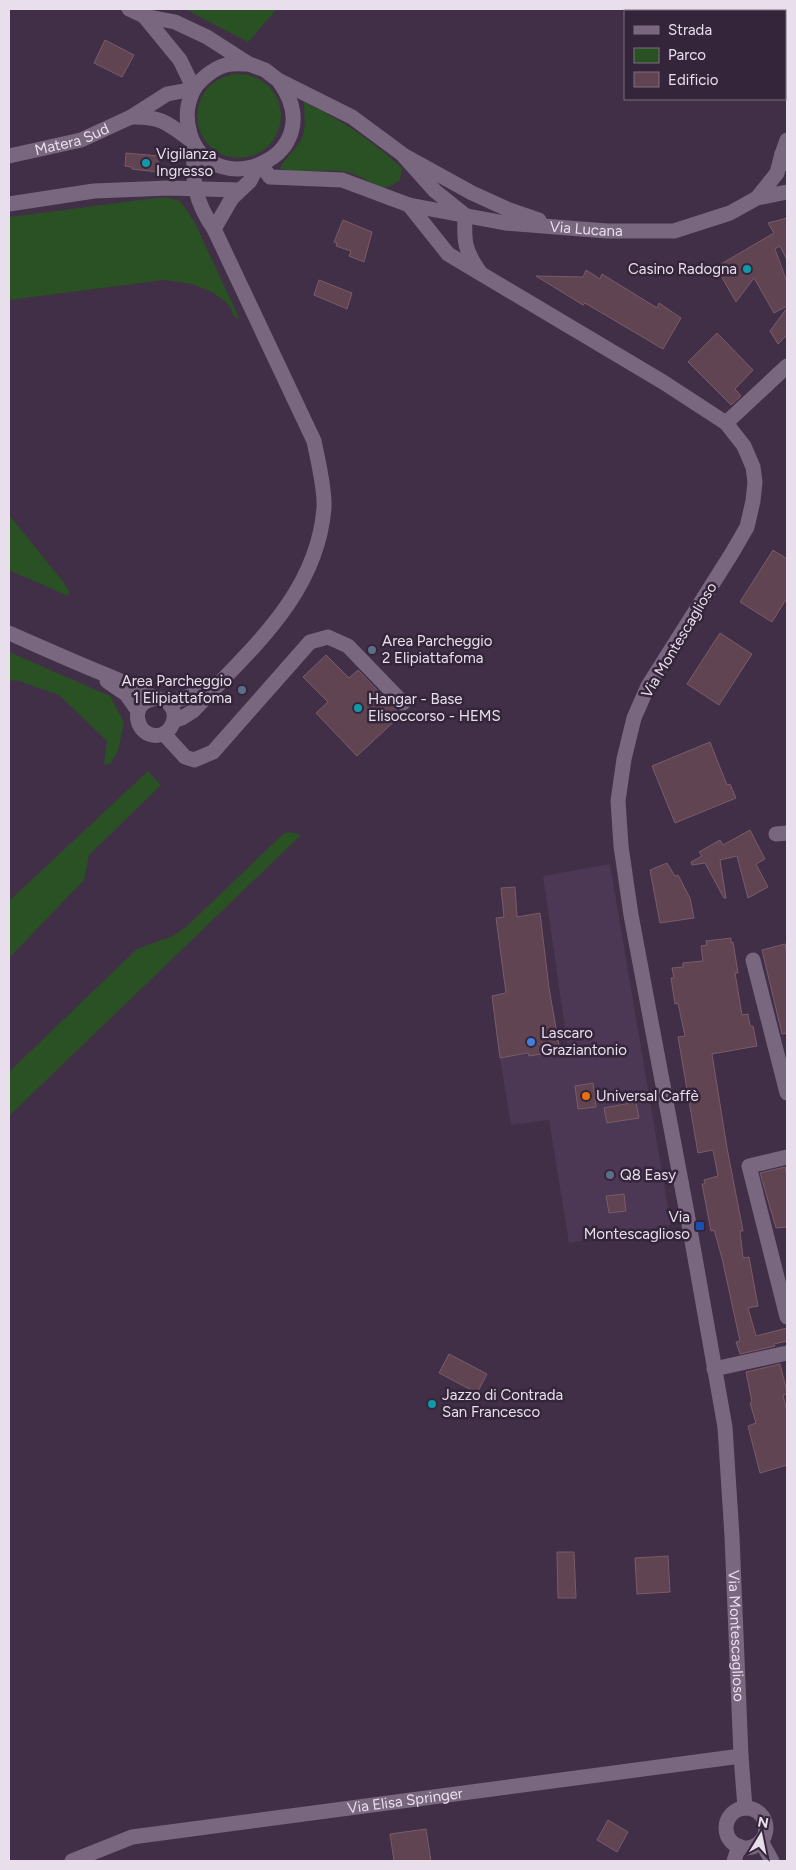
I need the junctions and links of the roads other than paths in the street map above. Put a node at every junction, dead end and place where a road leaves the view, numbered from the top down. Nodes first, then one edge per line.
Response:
1 (129, 9) edge
2 (144, 16) junction
3 (250, 64) junction
4 (278, 80) junction
5 (194, 89) junction
6 (131, 117) junction
7 (786, 142) edge
8 (194, 144) junction
9 (402, 154) junction
10 (9, 156) edge
11 (259, 166) junction
12 (787, 172) edge
13 (194, 189) junction
14 (239, 190) junction
15 (787, 192) edge
16 (757, 198) junction
17 (9, 204) edge
18 (409, 205) junction
19 (465, 215) junction
20 (565, 228) junction
21 (214, 229) junction
22 (481, 275) junction
23 (787, 366) edge
24 (726, 423) junction
25 (9, 633) edge
26 (85, 666) junction
27 (222, 680) junction
28 (162, 701) junction
29 (403, 703) dead end
30 (138, 711) junction
31 (170, 727) junction
32 (752, 960) dead end
33 (787, 1093) edge
34 (787, 1157) edge
35 (787, 1317) edge
36 (787, 1353) edge
37 (714, 1369) junction
38 (741, 1756) junction
39 (745, 1808) junction
40 (761, 1841) junction
41 (739, 1846) junction
42 (72, 1861) edge
43 (734, 1861) edge
44 (772, 1861) edge

1 - 2 street
2 - 3 street
2 - 5 street
3 - 4 street
3 - 5 street
4 - 9 street
4 - 11 street
5 - 6 street, Matera Sud
5 - 8 street
6 - 8 street
6 - 10 street, Matera Sud
7 - 12 street
7 - 16 street, Via Lucana
8 - 11 street
8 - 13 street
9 - 19 street
9 - 20 street
11 - 14 street
11 - 18 street, Via Lucana
13 - 14 street
13 - 17 street
13 - 21 street
14 - 21 street
15 - 16 street, Via Lucana
16 - 20 street, Via Lucana
18 - 19 street, Via Lucana
18 - 22 street, Via Montescaglioso
19 - 20 street, Via Lucana
19 - 22 street, Via Montescaglioso
21 - 27 street
22 - 24 street, Via Montescaglioso
23 - 24 street
24 - 37 street, Via Montescaglioso
25 - 26 street
26 - 28 street
26 - 30 street
27 - 28 street
27 - 31 street
28 - 30 street
28 - 31 street
29 - 31 street
30 - 31 street
32 - 33 street
34 - 35 street
36 - 37 street
37 - 38 street, Via Montescaglioso
38 - 39 street, Via Montescaglioso
38 - 42 street, Via Elisa Springer
39 - 40 street
39 - 41 street
40 - 41 street
40 - 44 street
41 - 43 street

